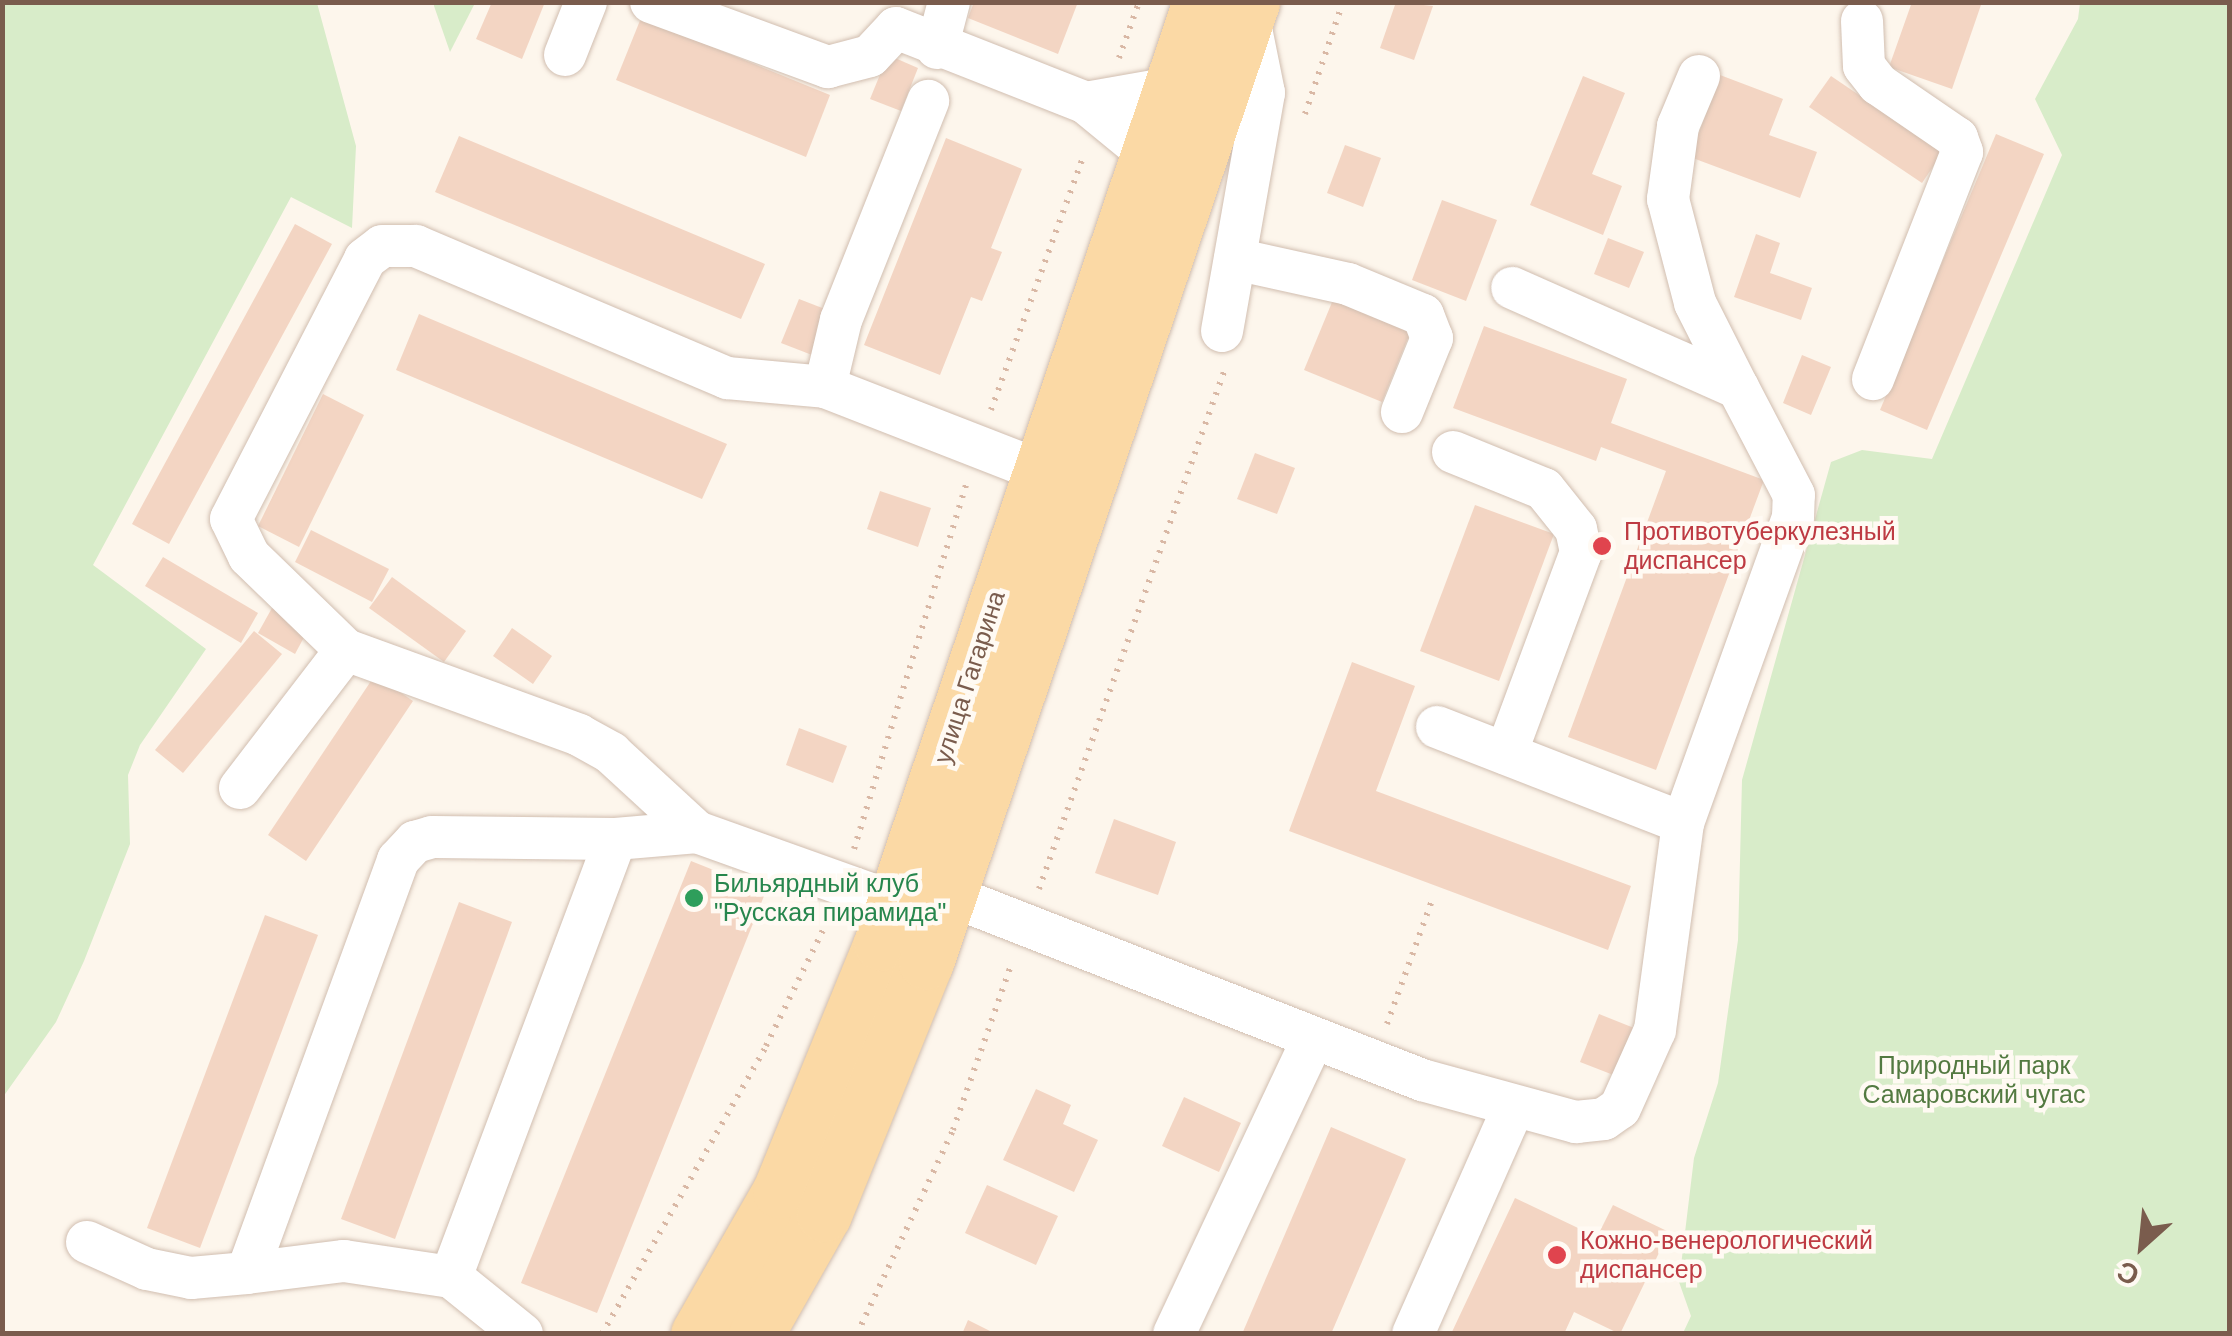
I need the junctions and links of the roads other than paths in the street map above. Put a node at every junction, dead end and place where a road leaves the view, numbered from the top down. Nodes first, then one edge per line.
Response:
1 (586, 2) edge
2 (651, 2) edge
3 (949, 2) edge
4 (1233, 6) edge
5 (900, 15) edge
6 (1854, 22) edge
7 (936, 48) junction
8 (565, 55) dead end
9 (1698, 76) dead end
10 (1194, 97) junction
11 (928, 101) dead end
12 (1096, 106) junction
13 (1148, 154) junction
14 (1234, 259) junction
15 (1512, 288) dead end
16 (1225, 347) road end
17 (1873, 378) dead end
18 (824, 386) junction
19 (1738, 388) junction
20 (1402, 412) dead end
21 (1453, 452) dead end
22 (1061, 479) junction
23 (346, 650) junction
24 (1437, 727) dead end
25 (1506, 754) junction
26 (240, 788) dead end
27 (1683, 822) junction
28 (697, 832) junction
29 (616, 839) junction
30 (915, 892) junction
31 (1314, 1039) junction
32 (1513, 1108) junction
33 (87, 1242) dead end
34 (247, 1273) junction
35 (451, 1277) junction
36 (522, 1334) edge
37 (698, 1334) edge
38 (756, 1334) edge
39 (1174, 1334) edge
40 (1413, 1334) edge

1 - 8 lane
2 - 5 lane
3 - 7 lane
4 - 10 main road, улица Гагарина
4 - 14 lane
5 - 7 lane
6 - 17 lane
7 - 12 lane
9 - 19 lane
10 - 12 lane
10 - 13 main road, улица Гагарина
10 - 22 main road, улица Гагарина
11 - 18 lane
12 - 13 lane
13 - 22 main road, улица Гагарина
14 - 16 lane
14 - 20 lane
15 - 19 lane
18 - 22 lane
18 - 23 lane
19 - 27 lane
21 - 25 lane
22 - 30 main road, улица Гагарина
23 - 26 lane
23 - 28 lane
24 - 25 lane
25 - 27 lane
27 - 32 lane
28 - 29 lane
28 - 30 lane
29 - 34 lane
29 - 35 lane
30 - 31 lane
30 - 37 main road, улица Гагарина
30 - 38 main road, улица Гагарина
31 - 32 lane
31 - 39 lane
32 - 40 lane
33 - 34 lane
34 - 35 lane
35 - 36 lane

